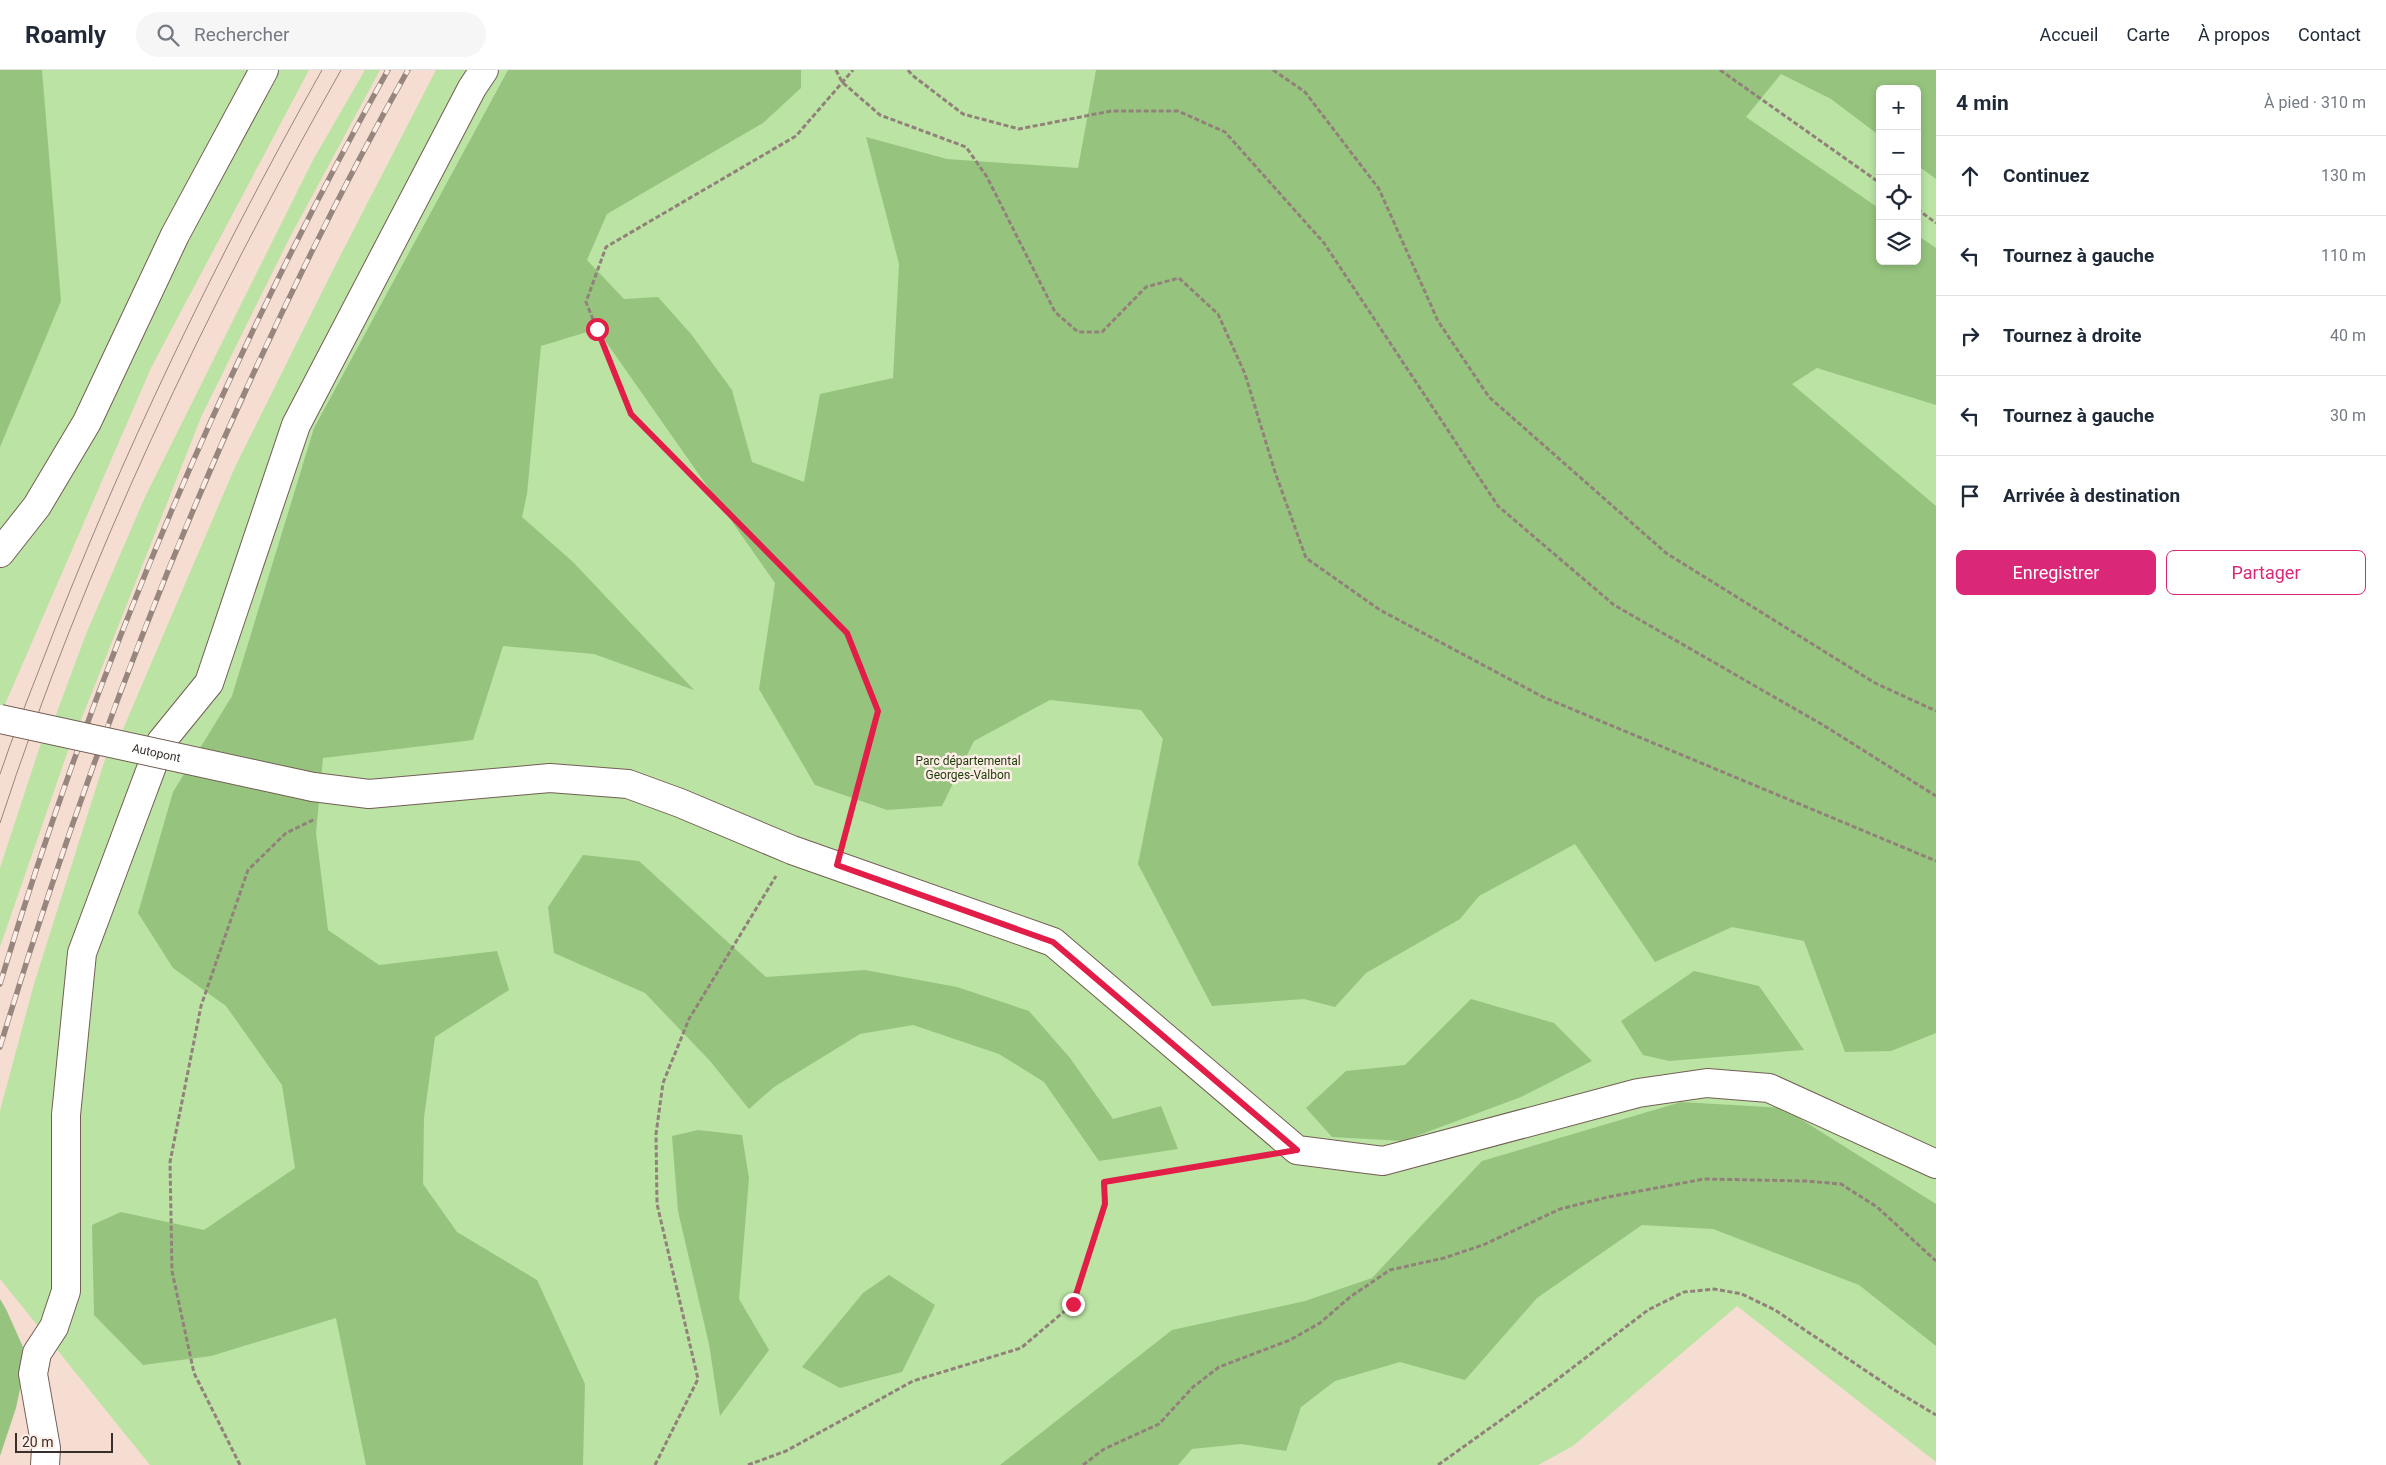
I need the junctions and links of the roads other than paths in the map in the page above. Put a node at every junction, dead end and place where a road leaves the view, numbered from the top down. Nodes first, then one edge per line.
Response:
1 (264, 70) edge
2 (484, 70) edge
3 (0, 553) edge
4 (0, 719) edge
5 (1936, 1164) edge
6 (46, 1465) edge

1 - 3 street
2 - 6 street
4 - 5 street, Autopont, bridge

